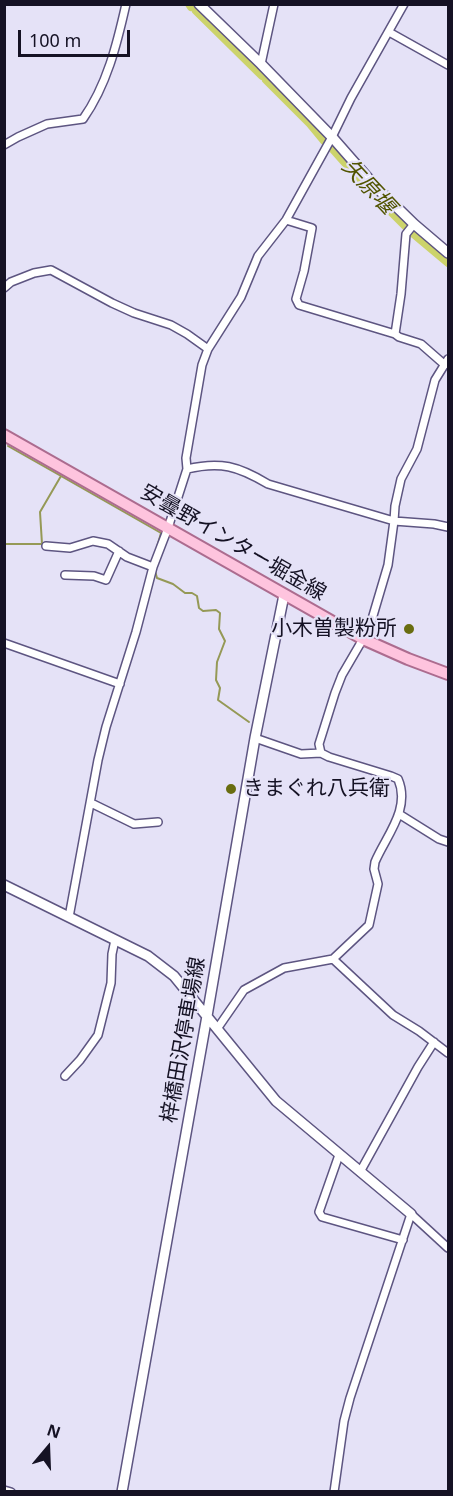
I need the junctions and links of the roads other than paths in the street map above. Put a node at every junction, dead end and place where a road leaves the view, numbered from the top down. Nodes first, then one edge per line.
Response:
1 (126, 4) edge
2 (199, 4) edge
3 (274, 4) edge
4 (404, 4) edge
5 (389, 32) junction
6 (261, 63) junction
7 (448, 65) edge
8 (332, 137) junction
9 (4, 145) edge
10 (286, 220) junction
11 (414, 224) junction
12 (448, 253) edge
13 (4, 288) edge
14 (395, 334) junction
15 (208, 349) junction
16 (447, 362) edge
17 (4, 435) edge
18 (187, 469) junction
19 (394, 521) junction
20 (168, 528) junction
21 (448, 528) edge
22 (46, 546) dead end
23 (119, 551) junction
24 (153, 567) junction
25 (65, 575) dead end
26 (284, 595) junction
27 (363, 639) junction
28 (4, 643) edge
29 (448, 674) edge
30 (120, 684) junction
31 (255, 738) junction
32 (321, 753) junction
33 (91, 802) junction
34 (399, 814) junction
35 (158, 822) dead end
36 (448, 842) edge
37 (4, 885) edge
38 (69, 917) junction
39 (115, 940) junction
40 (333, 959) junction
41 (207, 1016) junction
42 (217, 1029) junction
43 (434, 1042) junction
44 (448, 1053) edge
45 (65, 1076) dead end
46 (339, 1155) junction
47 (360, 1172) junction
48 (411, 1214) junction
49 (403, 1240) junction
50 (448, 1248) edge
51 (4, 1490) edge
52 (10, 1491) edge
53 (122, 1491) edge
54 (334, 1491) edge

1 - 9 street
2 - 6 main road
3 - 6 street
4 - 5 street
5 - 7 street
5 - 8 street
6 - 8 main road
8 - 10 street
8 - 11 main road
10 - 14 street
10 - 15 street
11 - 12 main road
11 - 14 street
13 - 15 street
14 - 16 street
15 - 18 street
16 - 19 street
17 - 20 main road, 安曇野インター堀金線
18 - 19 street
18 - 20 street
19 - 21 street
19 - 27 street
20 - 24 street
20 - 26 main road, 安曇野インター堀金線
22 - 23 street
23 - 24 street
23 - 25 street
24 - 30 street
26 - 27 main road, 安曇野インター堀金線
26 - 31 main road, 梓橋田沢停車場線
27 - 29 main road, 安曇野インター堀金線
27 - 32 street
28 - 30 street
30 - 33 street
31 - 32 street
31 - 41 main road, 梓橋田沢停車場線
32 - 34 street
33 - 35 street
33 - 38 street
34 - 36 street
34 - 40 street
37 - 38 main road
38 - 39 main road
39 - 41 main road
39 - 45 street
40 - 42 street
40 - 43 street
41 - 42 main road
41 - 53 main road, 梓橋田沢停車場線
42 - 46 main road
43 - 44 street
43 - 47 street
46 - 47 main road
46 - 49 street
47 - 48 main road
48 - 49 street
48 - 50 street
49 - 54 street
51 - 52 street

